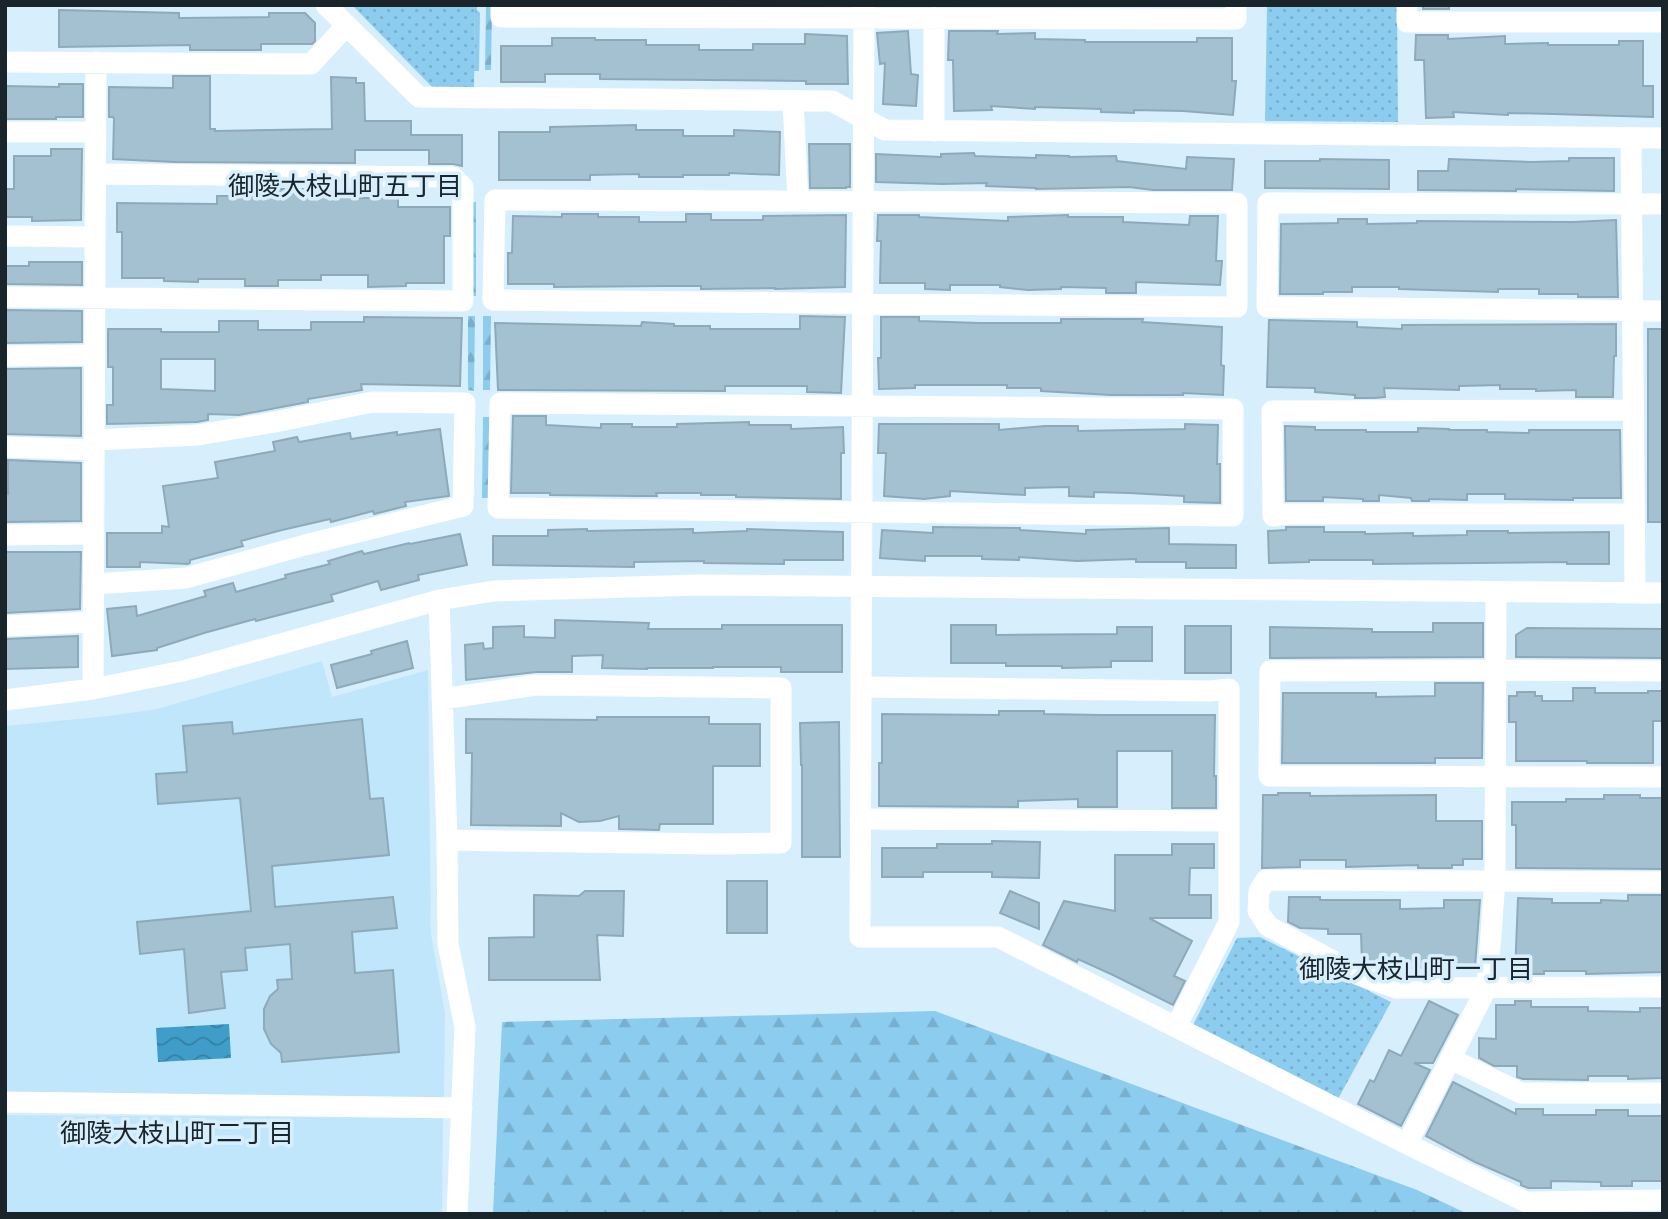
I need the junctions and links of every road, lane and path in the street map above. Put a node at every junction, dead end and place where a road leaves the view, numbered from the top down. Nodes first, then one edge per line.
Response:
1 (326, 5) edge
2 (501, 5) edge
3 (1236, 5) edge
4 (1407, 5) edge
5 (864, 12) edge
6 (934, 18) junction
7 (1663, 22) edge
8 (346, 26) junction
9 (5, 62) edge
10 (96, 62) junction
11 (793, 101) junction
12 (864, 119) junction
13 (934, 131) junction
14 (5, 132) edge
15 (96, 132) junction
16 (1631, 138) junction
17 (1663, 138) edge
18 (96, 174) junction
19 (798, 201) junction
20 (863, 201) junction
21 (1632, 204) junction
22 (1663, 204) edge
23 (5, 236) edge
24 (95, 237) junction
25 (5, 297) edge
26 (95, 298) junction
27 (863, 304) junction
28 (1633, 311) junction
29 (1663, 311) edge
30 (95, 355) junction
31 (5, 356) edge
32 (862, 406) junction
33 (1633, 410) junction
34 (94, 445) junction
35 (5, 447) edge
36 (862, 512) junction
37 (1634, 514) junction
38 (94, 534) junction
39 (5, 535) edge
40 (94, 584) junction
41 (862, 586) junction
42 (1496, 592) junction
43 (1635, 593) junction
44 (1663, 593) edge
45 (439, 600) junction
46 (93, 622) junction
47 (5, 626) edge
48 (1496, 670) junction
49 (1663, 671) edge
50 (861, 687) junction
51 (93, 689) junction
52 (442, 699) junction
53 (5, 700) edge
54 (1496, 776) junction
55 (1663, 777) edge
56 (860, 819) junction
57 (1229, 821) junction
58 (447, 840) junction
59 (1495, 880) junction
60 (1663, 881) edge
61 (1487, 987) junction
62 (1663, 987) edge
63 (1176, 1027) junction
64 (1451, 1059) junction
65 (1663, 1093) edge
66 (5, 1102) edge
67 (462, 1108) junction
68 (1407, 1144) junction
69 (1663, 1200) edge
70 (1528, 1202) junction
71 (457, 1214) edge
72 (1551, 1214) edge

1 - 8 street
2 - 5 street
3 - 6 street
4 - 7 street
5 - 6 street
5 - 12 street
6 - 13 street
8 - 10 street
8 - 11 street
9 - 10 street
10 - 15 street
11 - 12 street
11 - 19 street
12 - 13 street
12 - 20 street
13 - 16 street
14 - 15 street
15 - 18 street
16 - 17 street
16 - 21 street
18 - 24 street
18 - 26 street
19 - 20 street
19 - 27 street
20 - 27 street
20 - 27 street
21 - 22 street
21 - 28 street
21 - 28 street
23 - 24 street
24 - 26 street
25 - 26 street
26 - 30 street
27 - 32 street
28 - 29 street
28 - 33 street
30 - 31 street
30 - 34 street
32 - 36 street
32 - 36 street
32 - 36 street
33 - 37 street
33 - 37 street
34 - 35 street
34 - 38 street
34 - 40 street
36 - 41 street
37 - 43 street
38 - 39 street
38 - 40 street
40 - 46 street
41 - 42 street
41 - 45 street
41 - 50 street
42 - 43 street
42 - 48 street
43 - 44 street
45 - 51 street
45 - 52 street
46 - 47 street
46 - 51 street
48 - 49 street
48 - 54 street
48 - 54 street
50 - 56 street
50 - 57 street
51 - 53 street
52 - 58 street
52 - 58 street
54 - 55 street
54 - 59 street
56 - 57 street
56 - 63 street
57 - 63 street
58 - 67 street
59 - 60 street
59 - 61 street
59 - 61 street
61 - 62 street
61 - 64 street
63 - 68 street
64 - 65 street
64 - 68 street
66 - 67 street
67 - 71 street
68 - 70 street
69 - 70 street
70 - 72 street

